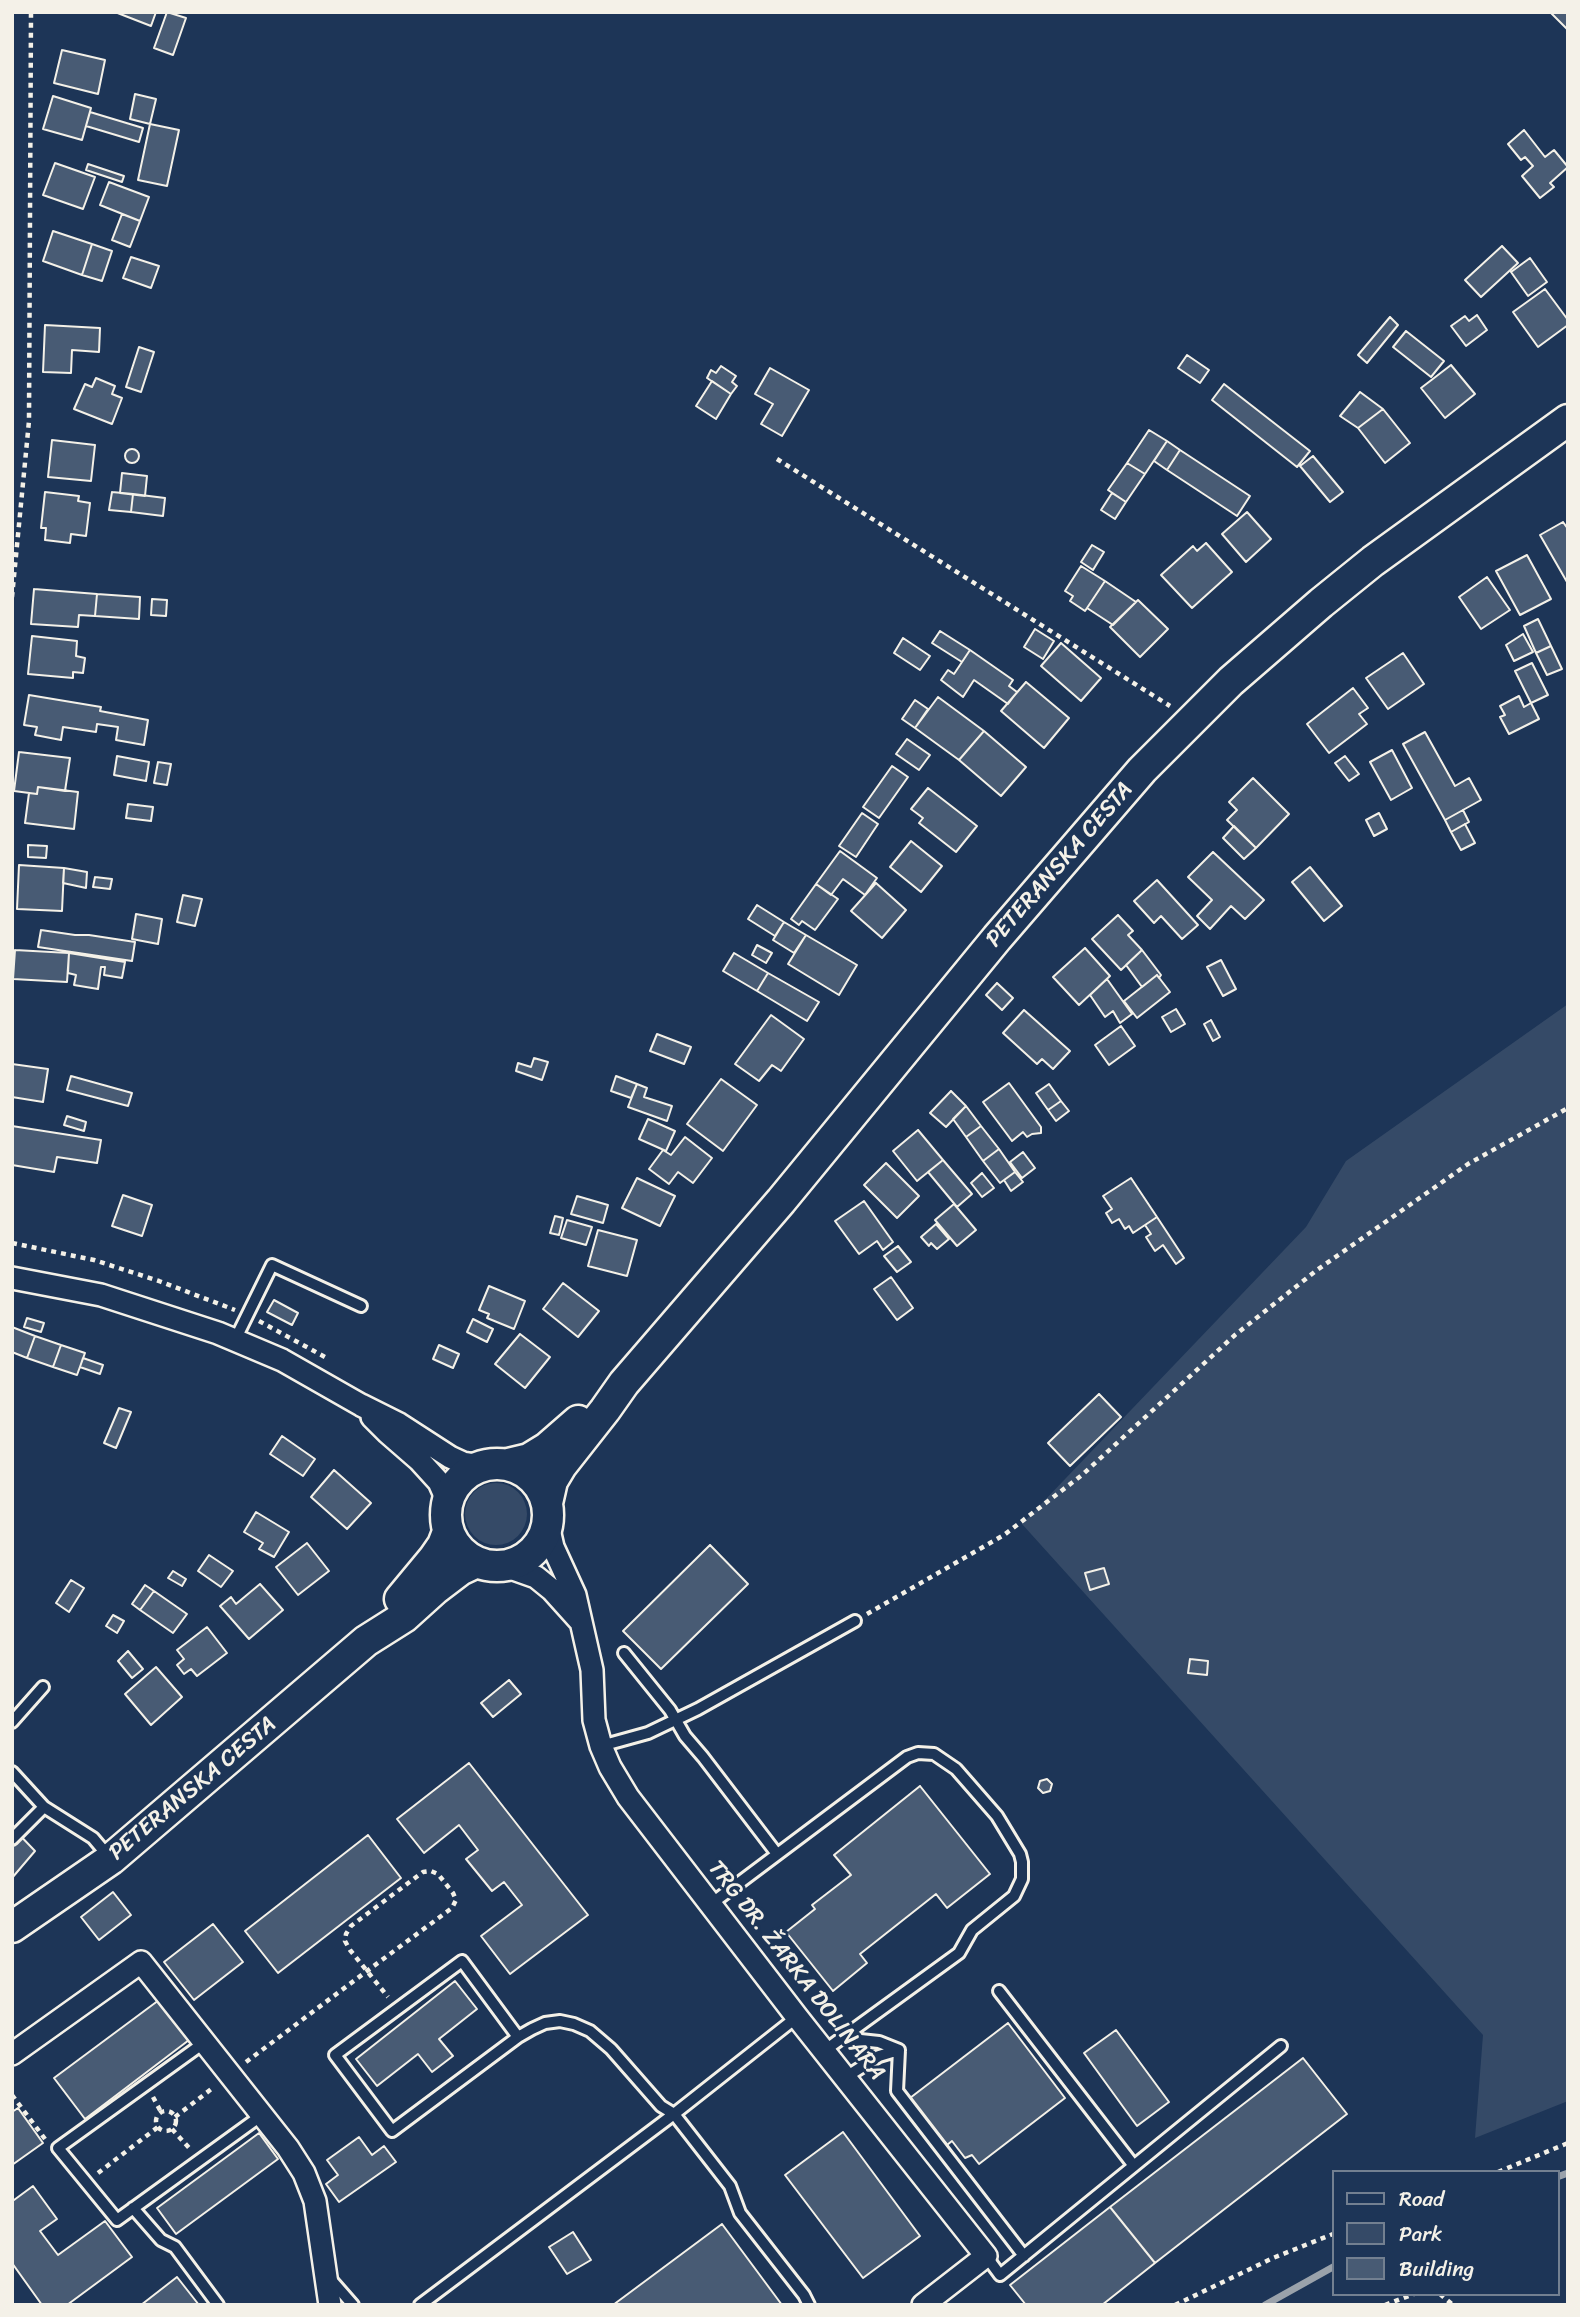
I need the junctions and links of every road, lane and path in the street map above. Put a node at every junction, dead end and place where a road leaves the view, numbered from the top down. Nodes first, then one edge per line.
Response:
1 (32, 12) edge
2 (1568, 421) edge
3 (777, 459) dead end
4 (12, 597) edge
5 (1191, 719) junction
6 (1568, 1108) edge
7 (12, 1278) edge
8 (361, 1306) dead end
9 (235, 1340) junction
10 (624, 1383) junction
11 (361, 1405) junction
12 (494, 1465) junction
13 (447, 1500) junction
14 (548, 1514) junction
15 (449, 1532) junction
16 (491, 1564) junction
17 (855, 1621) joint
18 (582, 1624) junction
19 (366, 1642) junction
20 (624, 1653) dead end
21 (43, 1687) dead end
22 (676, 1719) junction
23 (12, 1721) edge
24 (601, 1746) junction
25 (12, 1772) edge
26 (44, 1807) junction
27 (12, 1839) edge
28 (778, 1854) junction
29 (111, 1859) junction
30 (711, 1904) junction
31 (19, 1920) edge
32 (368, 1971) junction
33 (999, 1991) dead end
34 (398, 2009) junction
35 (797, 2017) junction
36 (518, 2037) junction
37 (842, 2038) junction
38 (205, 2042) junction
39 (1282, 2046) dead end
40 (899, 2050) junction
41 (824, 2051) junction
42 (12, 2054) edge
43 (230, 2074) junction
44 (845, 2077) junction
45 (12, 2095) edge
46 (674, 2114) junction
47 (262, 2115) junction
48 (175, 2117) junction
49 (158, 2127) junction
50 (172, 2129) junction
51 (1568, 2143) edge
52 (58, 2148) junction
53 (199, 2160) junction
54 (1134, 2166) junction
55 (1502, 2170) edge
56 (86, 2182) junction
57 (133, 2208) junction
58 (1332, 2234) edge
59 (986, 2256) junction
60 (1024, 2256) junction
61 (326, 2272) junction
62 (1409, 2296) edge
63 (218, 2305) edge
64 (330, 2305) edge
65 (353, 2305) edge
66 (420, 2305) edge
67 (809, 2305) edge
68 (923, 2305) edge
69 (1175, 2305) edge
70 (1385, 2305) edge

1 - 4 path
2 - 5 main road, PETERANSKA CESTA
3 - 5 path
5 - 10 main road, PETERANSKA CESTA
6 - 17 path
7 - 9 street
8 - 9 lane
9 - 11 street
10 - 12 main road, PETERANSKA CESTA
10 - 14 main road, PETERANSKA CESTA
11 - 12 street
11 - 13 street
12 - 13 main road
12 - 14 main road
13 - 15 main road
14 - 16 main road
14 - 18 street, TRG DR. ŽARKA DOLINARA
15 - 16 main road
15 - 19 main road, PETERANSKA CESTA
16 - 18 street, TRG DR. ŽARKA DOLINARA
16 - 19 main road, PETERANSKA CESTA
17 - 22 lane
18 - 24 street, TRG DR. ŽARKA DOLINARA
19 - 29 main road, PETERANSKA CESTA
20 - 22 lane
21 - 23 lane
22 - 24 lane
22 - 28 lane
24 - 30 street, TRG DR. ŽARKA DOLINARA
25 - 26 lane
26 - 27 lane
26 - 29 lane
28 - 30 lane
28 - 37 lane
29 - 31 main road, PETERANSKA CESTA
30 - 35 street, TRG DR. ŽARKA DOLINARA
32 - 32 path
32 - 34 path
32 - 43 path
33 - 54 lane
34 - 36 lane
34 - 36 lane
35 - 41 street, TRG DR. ŽARKA DOLINARA
35 - 46 lane
36 - 46 lane
37 - 40 lane
37 - 41 lane
38 - 42 street
38 - 43 street
38 - 52 lane
39 - 54 lane
40 - 44 lane
40 - 60 lane
41 - 44 street, TRG DR. ŽARKA DOLINARA
43 - 47 street
43 - 48 path
44 - 59 street, TRG DR. ŽARKA DOLINARA
45 - 52 path
46 - 66 lane
46 - 67 lane
47 - 53 lane
47 - 61 street
48 - 49 path
48 - 50 path
49 - 50 path
49 - 56 path
50 - 53 path
51 - 55 path
52 - 56 lane
53 - 57 lane
54 - 60 lane
56 - 57 lane
57 - 63 lane
58 - 69 path
59 - 60 lane
59 - 68 street
61 - 64 street
61 - 65 lane
62 - 70 path

